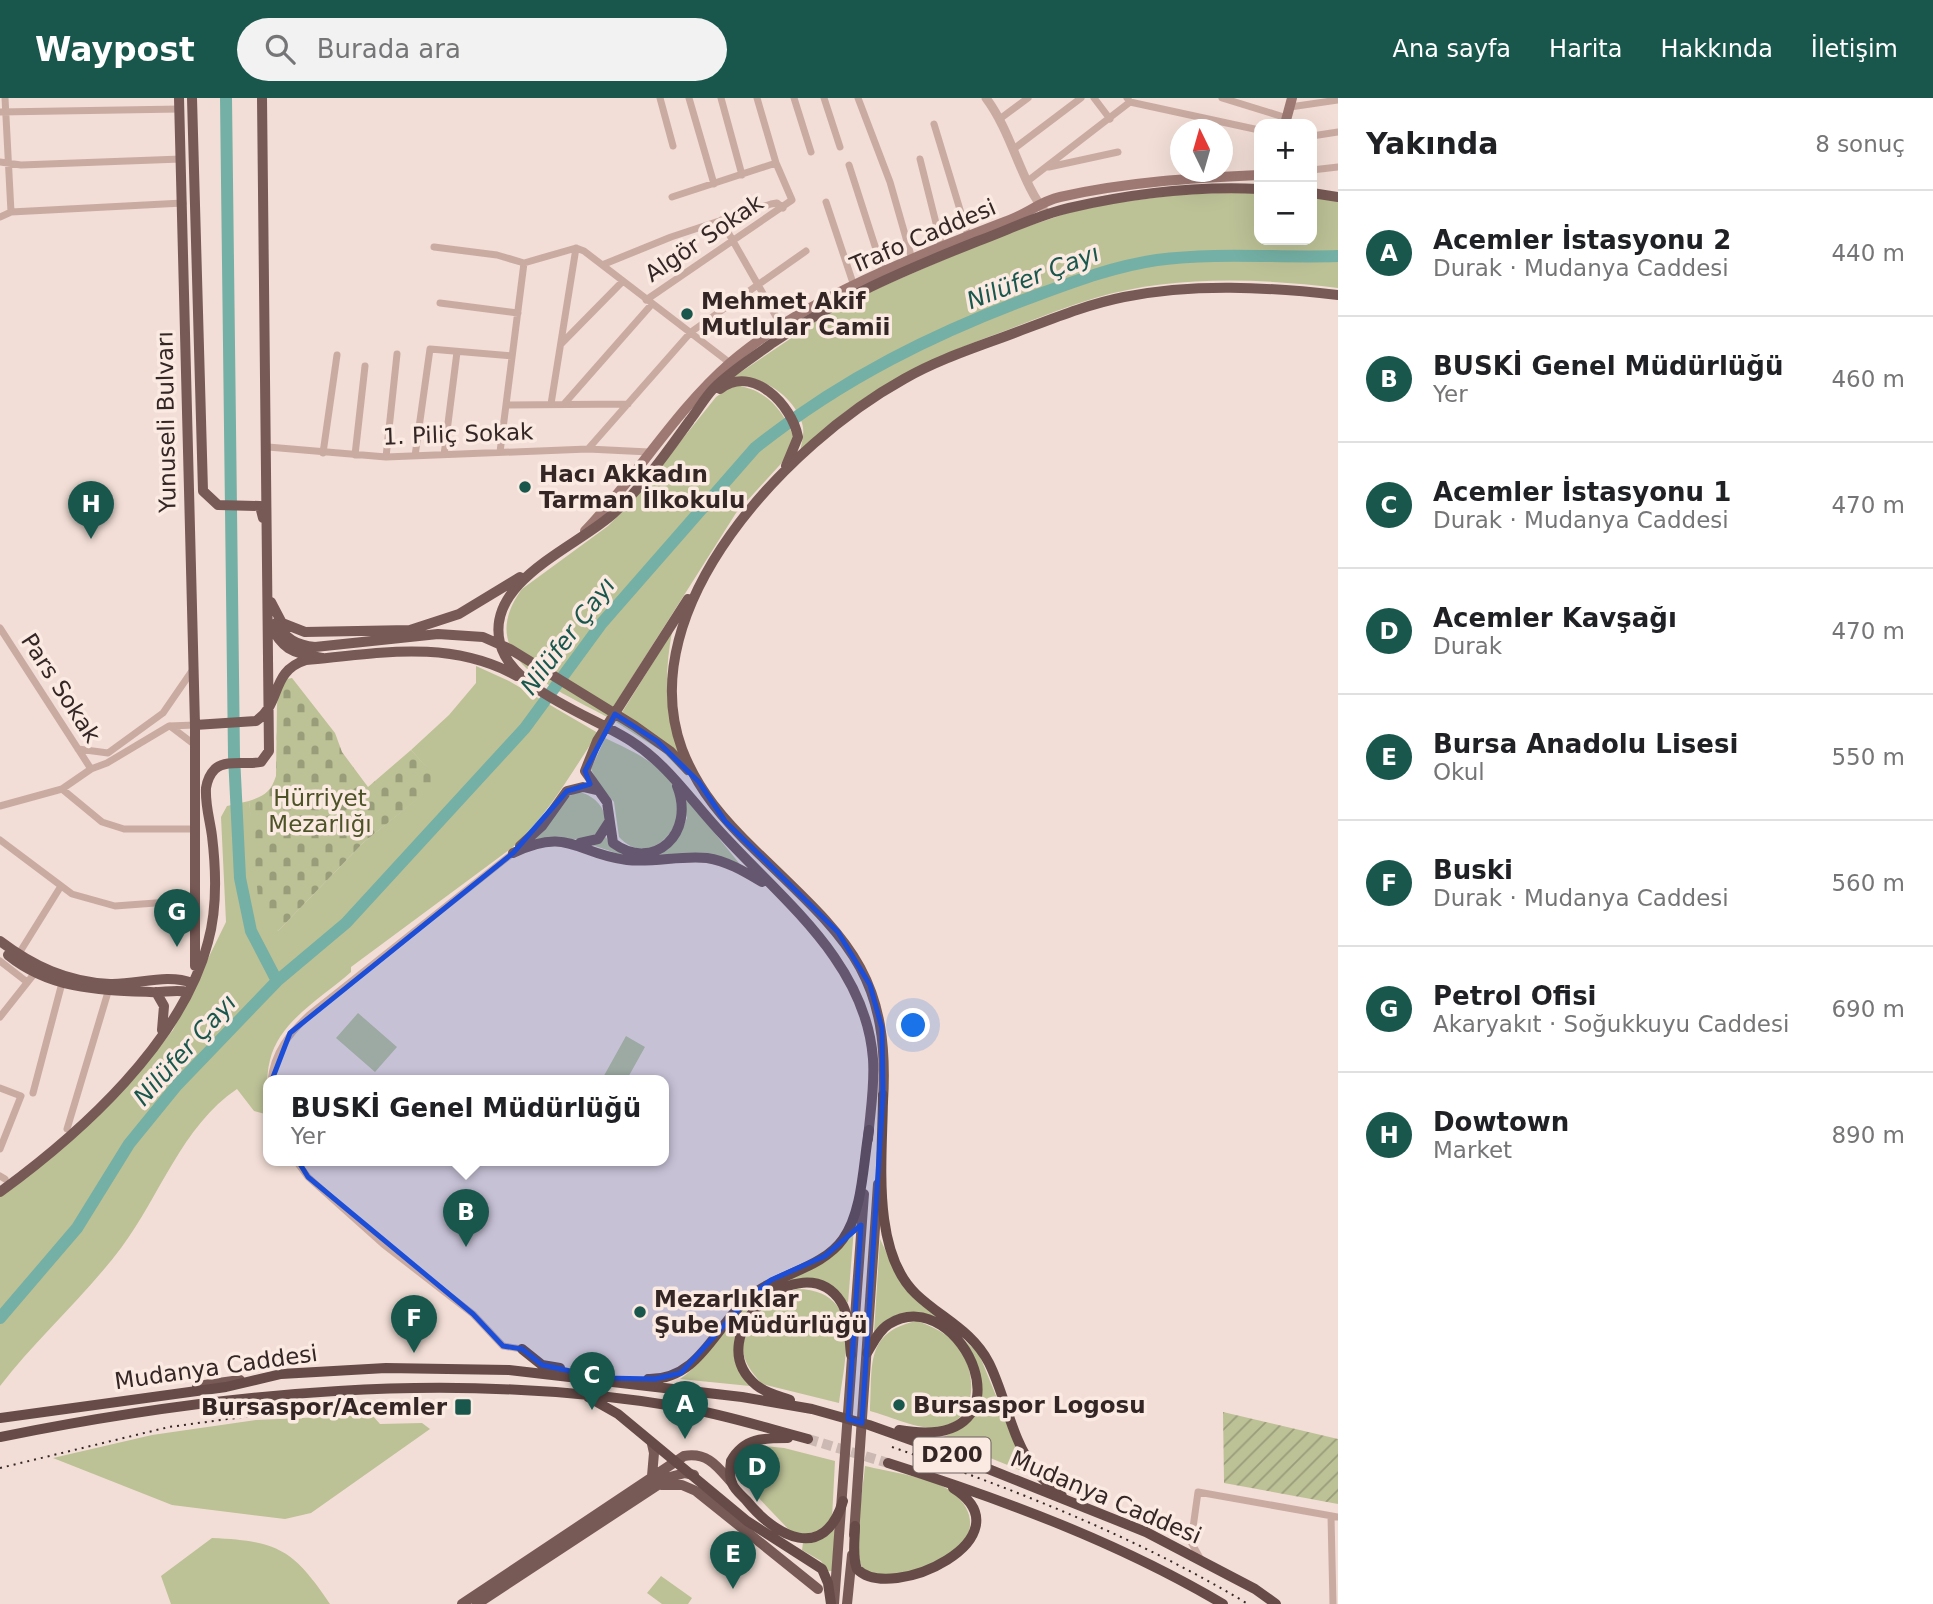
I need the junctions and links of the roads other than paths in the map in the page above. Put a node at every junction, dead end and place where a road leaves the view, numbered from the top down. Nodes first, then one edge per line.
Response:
1 (5, 98) edge
2 (192, 98) edge
3 (262, 98) edge
4 (660, 98) edge
5 (690, 98) edge
6 (721, 98) edge
7 (757, 98) edge
8 (794, 98) edge
9 (824, 98) edge
10 (858, 98) edge
11 (986, 98) edge
12 (1028, 98) edge
13 (1081, 98) edge
14 (1094, 98) edge
15 (1222, 98) edge
16 (1135, 100) edge
17 (1291, 100) edge
18 (1338, 100) edge
19 (179, 104) edge
20 (3, 112) edge
21 (1001, 118) junction
22 (1110, 119) junction
23 (1280, 119) edge
24 (1286, 119) edge
25 (933, 124) dead end
26 (1254, 129) edge
27 (1338, 132) edge
28 (1317, 135) edge
29 (673, 146) dead end
30 (840, 147) dead end
31 (1015, 148) junction
32 (811, 152) dead end
33 (1118, 152) dead end
34 (181, 159) junction
35 (920, 159) dead end
36 (4, 163) edge
37 (776, 163) junction
38 (849, 165) dead end
39 (1338, 167) edge
40 (1045, 168) junction
41 (1317, 169) edge
42 (743, 175) junction
43 (1254, 175) edge
44 (1028, 180) junction
45 (714, 184) junction
46 (1254, 189) edge
47 (1317, 194) edge
48 (672, 197) dead end
49 (1338, 197) edge
50 (826, 202) dead end
51 (183, 203) junction
52 (783, 208) junction
53 (1043, 210) junction
54 (11, 212) junction
55 (0, 218) edge
56 (721, 220) junction
57 (968, 236) junction
58 (733, 242) junction
59 (434, 247) dead end
60 (942, 247) junction
61 (576, 248) junction
62 (806, 251) dead end
63 (912, 259) junction
64 (524, 263) junction
65 (602, 265) junction
66 (883, 271) junction
67 (622, 282) junction
68 (758, 285) junction
69 (854, 286) junction
70 (1338, 295) edge
71 (649, 302) junction
72 (440, 303) dead end
73 (518, 313) junction
74 (782, 327) junction
75 (691, 332) junction
76 (560, 344) junction
77 (457, 352) junction
78 (397, 354) dead end
79 (337, 355) dead end
80 (512, 356) junction
81 (730, 363) junction
82 (365, 366) dead end
83 (551, 404) junction
84 (564, 404) junction
85 (628, 404) junction
86 (506, 405) junction
87 (693, 416) junction
88 (268, 447) junction
89 (588, 449) junction
90 (500, 452) junction
91 (649, 452) junction
92 (323, 453) junction
93 (355, 455) junction
94 (444, 455) junction
95 (415, 456) junction
96 (386, 457) junction
97 (781, 475) junction
98 (202, 481) junction
99 (189, 533) junction
100 (572, 544) junction
101 (544, 563) junction
102 (710, 564) junction
103 (268, 588) junction
104 (268, 604) junction
105 (268, 620) junction
106 (0, 628) edge
107 (322, 658) junction
108 (194, 668) junction
109 (528, 682) junction
110 (270, 706) junction
111 (195, 725) junction
112 (169, 726) junction
113 (195, 745) junction
114 (78, 750) junction
115 (90, 769) junction
116 (674, 777) junction
117 (699, 782) junction
118 (62, 789) junction
119 (596, 790) junction
120 (0, 806) edge
121 (610, 815) junction
122 (195, 829) junction
123 (0, 840) edge
124 (577, 843) junction
125 (513, 853) junction
126 (61, 886) junction
127 (771, 886) junction
128 (196, 900) junction
129 (0, 941) edge
130 (0, 949) edge
131 (18, 955) junction
132 (0, 961) edge
133 (30, 978) junction
134 (62, 983) junction
135 (188, 987) junction
136 (108, 992) junction
137 (156, 992) junction
138 (0, 1017) edge
139 (162, 1030) junction
140 (273, 1075) edge
141 (0, 1088) edge
142 (33, 1093) dead end
143 (883, 1095) junction
144 (67, 1129) junction
145 (869, 1130) junction
146 (0, 1149) edge
147 (300, 1166) edge
148 (2, 1180) edge
149 (0, 1192) edge
150 (522, 1349) joint
151 (867, 1353) junction
152 (851, 1355) junction
153 (603, 1378) junction
154 (583, 1394) junction
155 (813, 1409) junction
156 (0, 1416) edge
157 (869, 1424) junction
158 (0, 1437) edge
159 (652, 1444) junction
160 (674, 1461) junction
161 (888, 1463) tunnel mouth
162 (915, 1471) junction
163 (694, 1475) junction
164 (655, 1481) junction
165 (732, 1483) junction
166 (1066, 1500) junction
167 (843, 1501) junction
168 (1334, 1517) edge
169 (855, 1526) junction
170 (1203, 1562) junction
171 (958, 1568) dead end
172 (818, 1589) dead end
173 (877, 1592) dead end
174 (462, 1604) edge
175 (477, 1604) edge
176 (833, 1604) edge
177 (847, 1604) edge
178 (1223, 1604) edge
179 (1276, 1604) edge
180 (1333, 1604) edge

1 - 20 street
2 - 98 main road, Yunuseli Bulvarı
3 - 88 main road
4 - 29 street
5 - 45 street
6 - 42 street
7 - 37 street
8 - 32 street
9 - 30 street
10 - 63 street
11 - 21 street
12 - 21 street
13 - 31 street
14 - 22 street
15 - 23 street
16 - 22 street
16 - 26 street
17 - 18 street
17 - 24 main road
19 - 20 street
19 - 34 main road, Yunuseli Bulvarı
20 - 36 street
21 - 31 street
22 - 40 street
25 - 57 street
27 - 28 street
31 - 44 street
33 - 40 street
34 - 36 street
34 - 51 main road, Yunuseli Bulvarı
35 - 60 street
36 - 54 street
37 - 42 street
37 - 52 street
38 - 66 street
39 - 41 street
40 - 44 street
42 - 45 street
43 - 53 main road, Trafo Caddesi
44 - 53 street
45 - 48 street
46 - 53 main road
47 - 49 main road
50 - 69 street
51 - 54 street
51 - 99 main road, Yunuseli Bulvarı
52 - 56 street
52 - 58 street, Algör Sokak
53 - 57 main road, Trafo Caddesi
53 - 87 main road
54 - 55 street
56 - 58 street
56 - 65 street
57 - 60 main road, Trafo Caddesi
58 - 68 street
58 - 71 street, Algör Sokak
59 - 64 street
60 - 63 main road, Trafo Caddesi
61 - 64 street
61 - 65 street
61 - 76 street
62 - 68 street
63 - 66 main road, Trafo Caddesi
64 - 73 street
65 - 67 street
66 - 69 main road, Trafo Caddesi
67 - 71 street
67 - 76 street
68 - 74 street
68 - 75 street
69 - 74 main road, Trafo Caddesi
70 - 97 main road
71 - 75 street
71 - 84 street, Algör Sokak
72 - 73 street
73 - 80 street
74 - 81 main road, Trafo Caddesi
75 - 81 street
75 - 85 street
76 - 83 street
77 - 80 street
77 - 94 street
77 - 95 street
78 - 96 street
79 - 92 street
80 - 86 street
81 - 91 main road, Trafo Caddesi
82 - 93 street
83 - 84 street
83 - 86 street
84 - 85 street
85 - 89 street
86 - 90 street
87 - 97 main road
87 - 100 main road
88 - 92 street, 1. Piliç Sokak
88 - 103 main road
89 - 90 street, 1. Piliç Sokak
89 - 91 street, 1. Piliç Sokak
90 - 94 street, 1. Piliç Sokak
91 - 100 main road, Trafo Caddesi
92 - 93 street, 1. Piliç Sokak
93 - 96 street, 1. Piliç Sokak
94 - 95 street, 1. Piliç Sokak
95 - 96 street, 1. Piliç Sokak
97 - 102 main road
98 - 99 main road, Yunuseli Bulvarı
98 - 105 main road
99 - 108 main road, Yunuseli Bulvarı
100 - 101 main road
101 - 103 main road
101 - 109 main road
102 - 117 main road
102 - 119 main road
103 - 104 main road
104 - 105 main road
104 - 117 main road
105 - 107 main road
105 - 110 main road
106 - 114 street, Pars Sokak
107 - 109 main road
107 - 110 main road
108 - 111 main road, Yunuseli Bulvarı
108 - 114 street
109 - 116 main road
110 - 111 main road
110 - 135 main road
111 - 112 street
111 - 113 main road, Yunuseli Bulvarı
112 - 113 street
112 - 115 street
113 - 122 main road, Yunuseli Bulvarı
114 - 115 street, Pars Sokak
115 - 118 street
116 - 121 main road
116 - 127 main road
117 - 143 main road
118 - 120 street
118 - 122 street
119 - 121 main road
119 - 125 main road
121 - 124 main road
122 - 128 main road, Yunuseli Bulvarı
123 - 126 street
124 - 125 main road
124 - 127 main road
125 - 140 street
126 - 128 street
126 - 131 street
127 - 145 main road
128 - 135 main road, Yunuseli Bulvarı
129 - 131 main road
130 - 133 main road
131 - 135 main road
132 - 133 street
133 - 134 main road
133 - 138 street
134 - 136 main road
134 - 142 street
135 - 137 main road
135 - 139 main road
135 - 149 main road
136 - 137 main road
136 - 144 street
137 - 139 main road
139 - 144 main road
141 - 146 street
143 - 151 main road
143 - 166 highway
144 - 148 main road
145 - 152 main road
145 - 153 highway
147 - 150 street
150 - 153 highway
151 - 157 highway
151 - 169 main road
152 - 155 highway
152 - 167 main road
153 - 155 highway, Mudanya Caddesi / D200
153 - 156 highway, Mudanya Caddesi / D200
154 - 158 highway, Mudanya Caddesi
154 - 159 highway
154 - 165 highway, Mudanya Caddesi
155 - 157 highway, Mudanya Caddesi / D200
157 - 166 highway, Mudanya Caddesi / D200
159 - 160 highway
159 - 164 main road
160 - 163 highway
160 - 164 main road
160 - 165 main road
161 - 162 highway, Mudanya Caddesi / D200
162 - 171 highway
162 - 178 highway, Mudanya Caddesi / D200
163 - 164 main road
163 - 176 highway
164 - 172 main road
164 - 174 main road
164 - 175 main road
165 - 167 highway
166 - 170 highway, Mudanya Caddesi / D200
167 - 176 main road
168 - 170 street
168 - 180 street
169 - 173 highway
169 - 177 main road
170 - 179 highway, Mudanya Caddesi / D200

